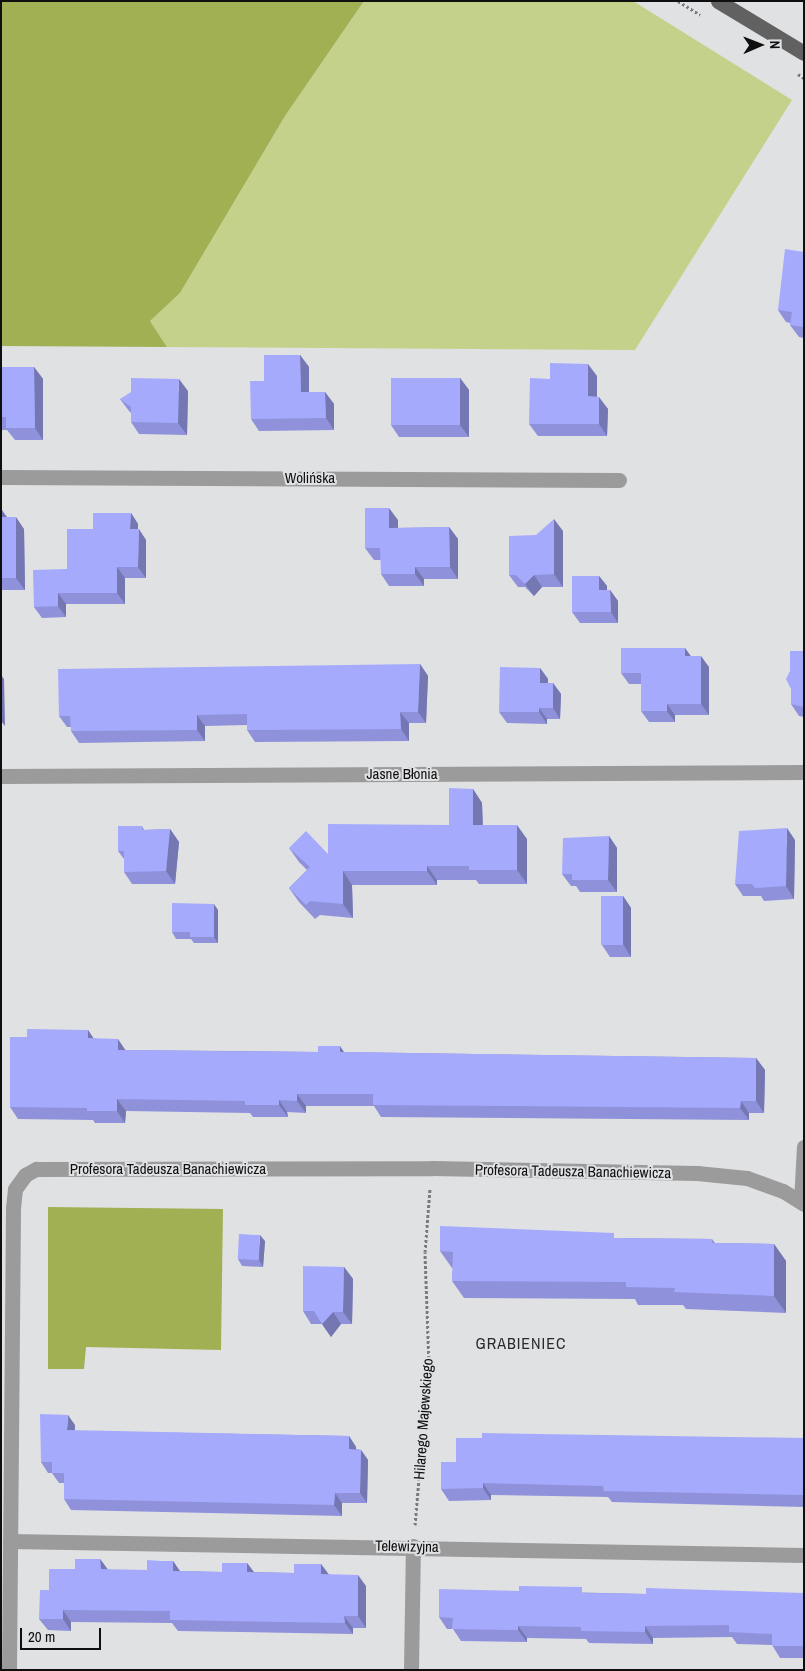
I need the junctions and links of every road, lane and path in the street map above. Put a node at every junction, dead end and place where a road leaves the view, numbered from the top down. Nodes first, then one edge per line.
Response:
1 (718, 1) edge
2 (804, 53) edge
3 (1, 477) edge
4 (619, 480) dead end
5 (804, 772) edge
6 (1, 776) edge
7 (804, 1147) edge
8 (432, 1168) junction
9 (803, 1203) edge
10 (10, 1541) junction
11 (413, 1546) junction
12 (804, 1555) edge
13 (9, 1670) edge
14 (411, 1670) edge

1 - 2 main road
3 - 4 street, Wolińska
5 - 6 street, Jasne Błonia
7 - 9 lane
8 - 9 street, Profesora Tadeusza Banachiewicza
8 - 10 street, Profesora Tadeusza Banachiewicza
8 - 11 path, Hilarego Majewskiego
10 - 11 street, Telewizyjna
10 - 13 street, Profesora Tadeusza Banachiewicza
11 - 12 street, Telewizyjna
11 - 14 street

